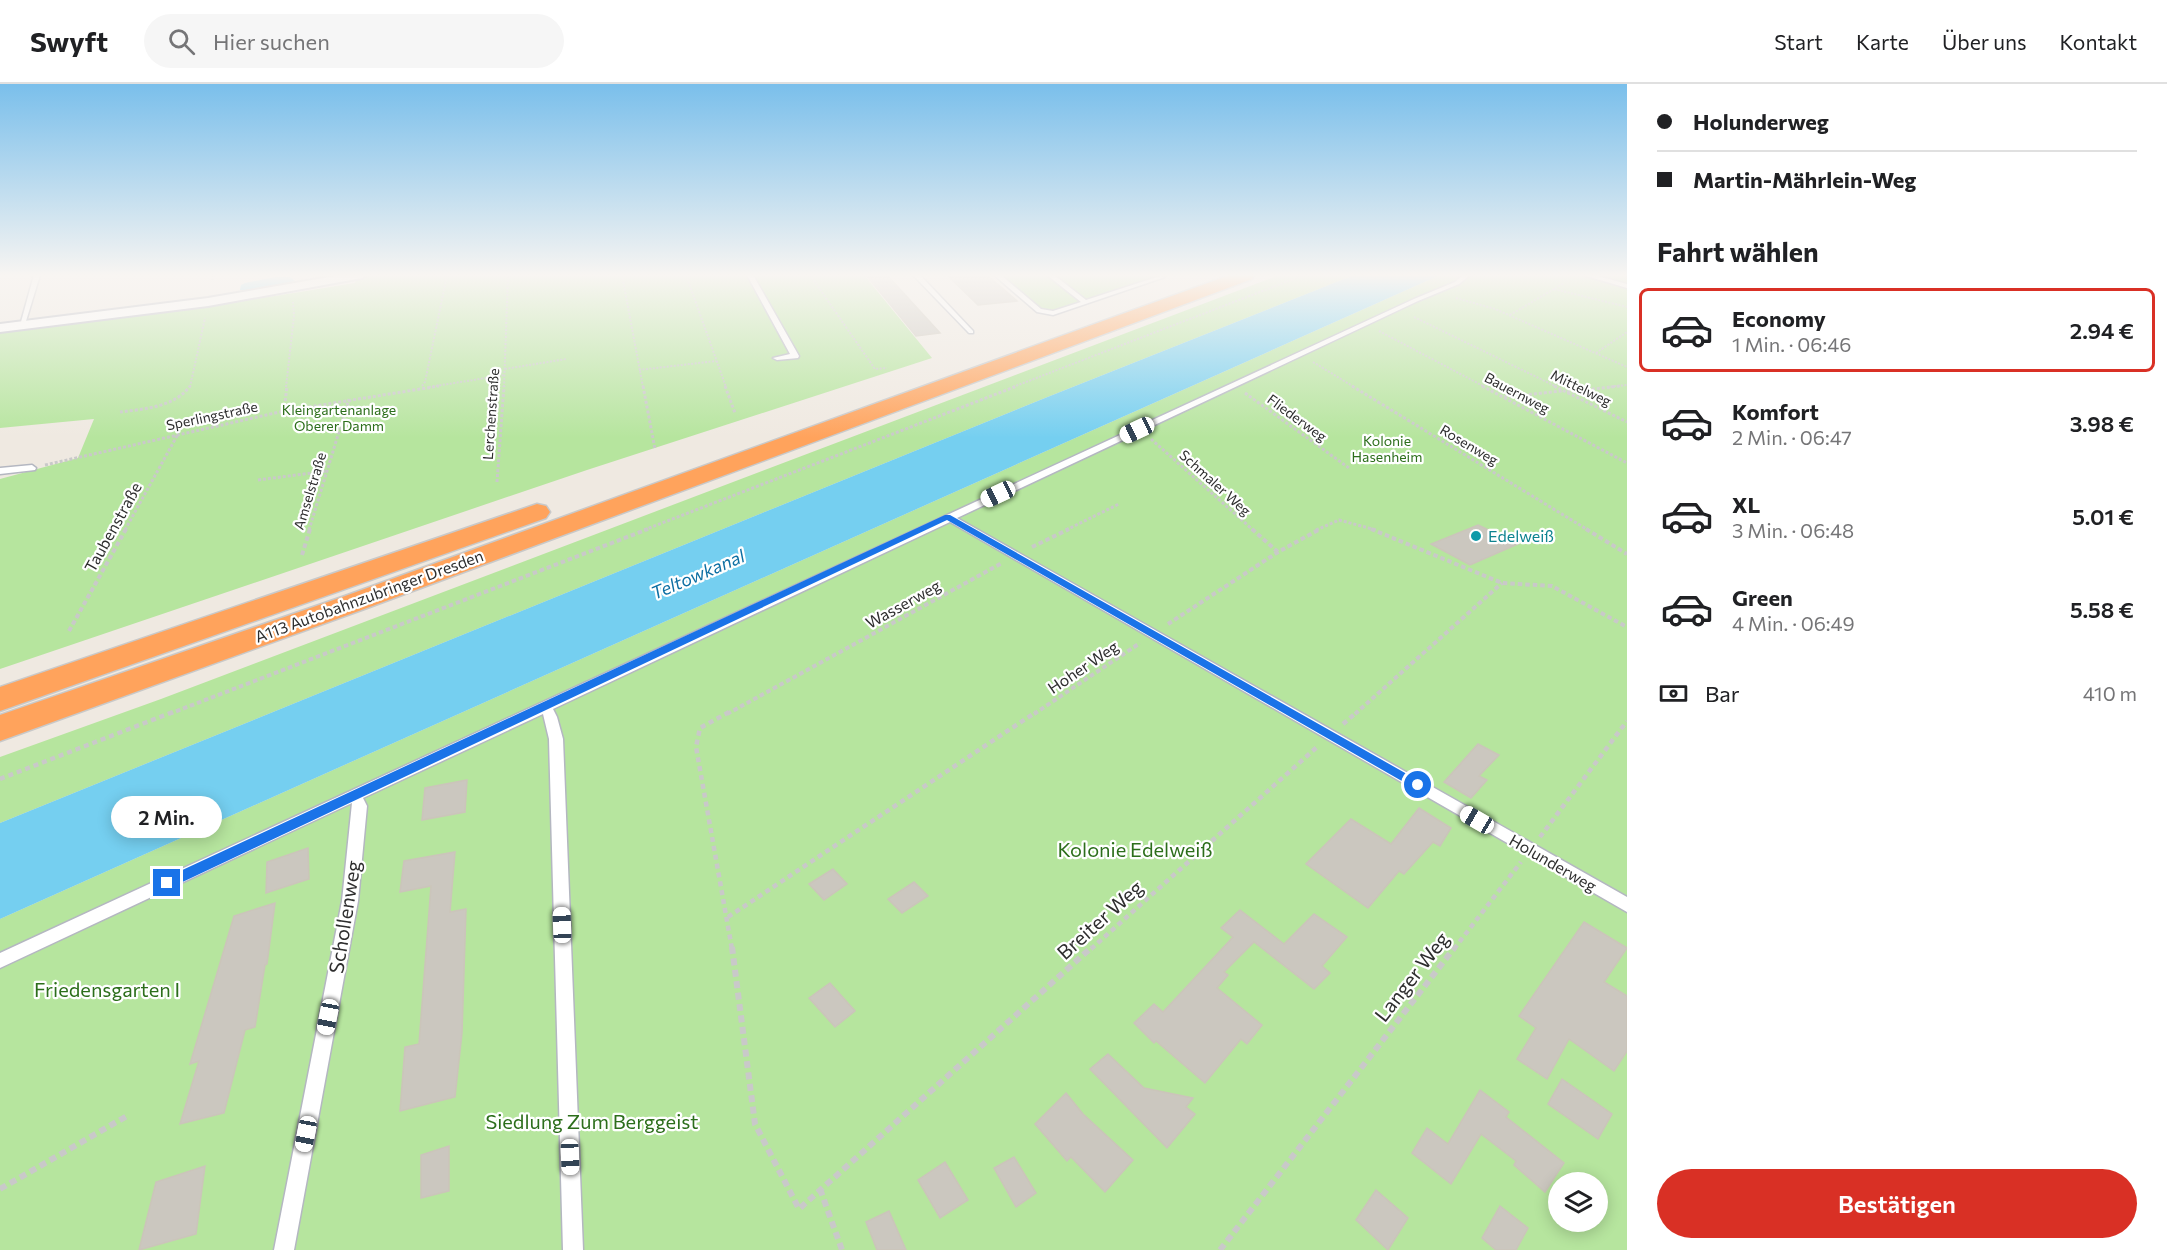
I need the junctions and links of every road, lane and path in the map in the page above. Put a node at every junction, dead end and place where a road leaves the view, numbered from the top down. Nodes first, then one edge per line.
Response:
1 (202, 329) edge
2 (293, 329) edge
3 (436, 329) edge
4 (507, 329) edge
5 (632, 329) edge
6 (705, 329) edge
7 (780, 329) edge
8 (848, 329) edge
9 (969, 329) edge
10 (1051, 329) edge
11 (1098, 329) edge
12 (1163, 329) edge
13 (1355, 329) edge
14 (1373, 329) edge
15 (1436, 329) edge
16 (1543, 329) edge
17 (971, 332) dead end
18 (1627, 332) edge
19 (1596, 353) junction
20 (1299, 356) junction
21 (777, 358) dead end
22 (566, 360) dead end
23 (716, 361) junction
24 (887, 368) dead end
25 (1627, 368) edge
26 (506, 369) junction
27 (639, 369) junction
28 (505, 375) junction
29 (1627, 385) edge
30 (1231, 387) junction
31 (418, 388) junction
32 (1565, 392) junction
33 (1503, 397) junction
34 (349, 399) junction
35 (284, 411) junction
36 (120, 412) dead end
37 (735, 413) dead end
38 (1627, 422) edge
39 (1137, 430) junction
40 (178, 434) junction
41 (655, 449) dead end
42 (696, 455) dead end
43 (1627, 463) edge
44 (32, 468) joint
45 (1349, 468) dead end
46 (0, 471) edge
47 (327, 471) junction
48 (258, 480) dead end
49 (497, 482) dead end
50 (618, 483) dead end
51 (1119, 504) dead end
52 (948, 517) junction
53 (1278, 552) junction
54 (1627, 554) edge
55 (302, 555) dead end
56 (1016, 555) junction
57 (1502, 583) junction
58 (1627, 627) edge
59 (69, 631) dead end
60 (1153, 635) junction
61 (0, 699) edge
62 (545, 706) junction
63 (1627, 721) edge
64 (0, 728) edge
65 (1330, 735) junction
66 (0, 779) edge
67 (355, 796) junction
68 (1530, 850) junction
69 (1627, 905) edge
70 (728, 917) junction
71 (0, 961) edge
72 (127, 1116) dead end
73 (0, 1189) edge
74 (820, 1189) junction
75 (284, 1250) edge
76 (573, 1250) edge
77 (842, 1250) edge
78 (1220, 1250) edge

1 - 36 path
2 - 35 path
3 - 31 path
4 - 26 path, Lerchenstraße
5 - 27 path
6 - 23 path
7 - 21 lane
8 - 24 path
9 - 17 lane
10 - 42 highway
11 - 64 highway, A113 Autobahnzubringer Dresden
12 - 66 path
13 - 20 lane
14 - 33 path, Bauernweg
15 - 32 path, Mittelweg
16 - 19 path
18 - 19 path
19 - 25 path
20 - 30 lane
20 - 54 path, Rosenweg
22 - 26 path
23 - 27 path
23 - 37 path
26 - 28 path, Lerchenstraße
27 - 41 path
28 - 31 path, Sperlingstraße
28 - 49 path, Lerchenstraße
29 - 32 path
30 - 39 lane
30 - 45 path, Fliederweg
31 - 34 path, Sperlingstraße
32 - 33 path
32 - 38 path, Mittelweg
33 - 43 path, Bauernweg
34 - 35 path, Sperlingstraße
34 - 47 path, Amselstraße
35 - 40 path, Sperlingstraße
39 - 52 lane
39 - 53 path, Schmaler Weg
40 - 44 path, Sperlingstraße
40 - 59 path, Taubenstraße
44 - 46 lane
47 - 48 path
47 - 55 path, Amselstraße
50 - 61 highway
51 - 56 path, Wasserweg
52 - 56 lane, Holunderweg
52 - 62 lane
53 - 57 path, Hoher Weg
53 - 60 path, Hoher Weg
56 - 60 lane, Holunderweg
56 - 70 path, Wasserweg
57 - 58 path
57 - 65 path, Breiter Weg
60 - 65 lane, Holunderweg
60 - 70 path, Hoher Weg
62 - 67 lane
62 - 76 lane
63 - 68 path, Langer Weg
65 - 68 lane, Holunderweg
65 - 74 path, Breiter Weg
67 - 71 lane
67 - 75 lane, Schollenweg
68 - 69 lane, Holunderweg
68 - 78 path, Langer Weg
70 - 74 path, Breiter Weg
72 - 73 path
74 - 77 path

